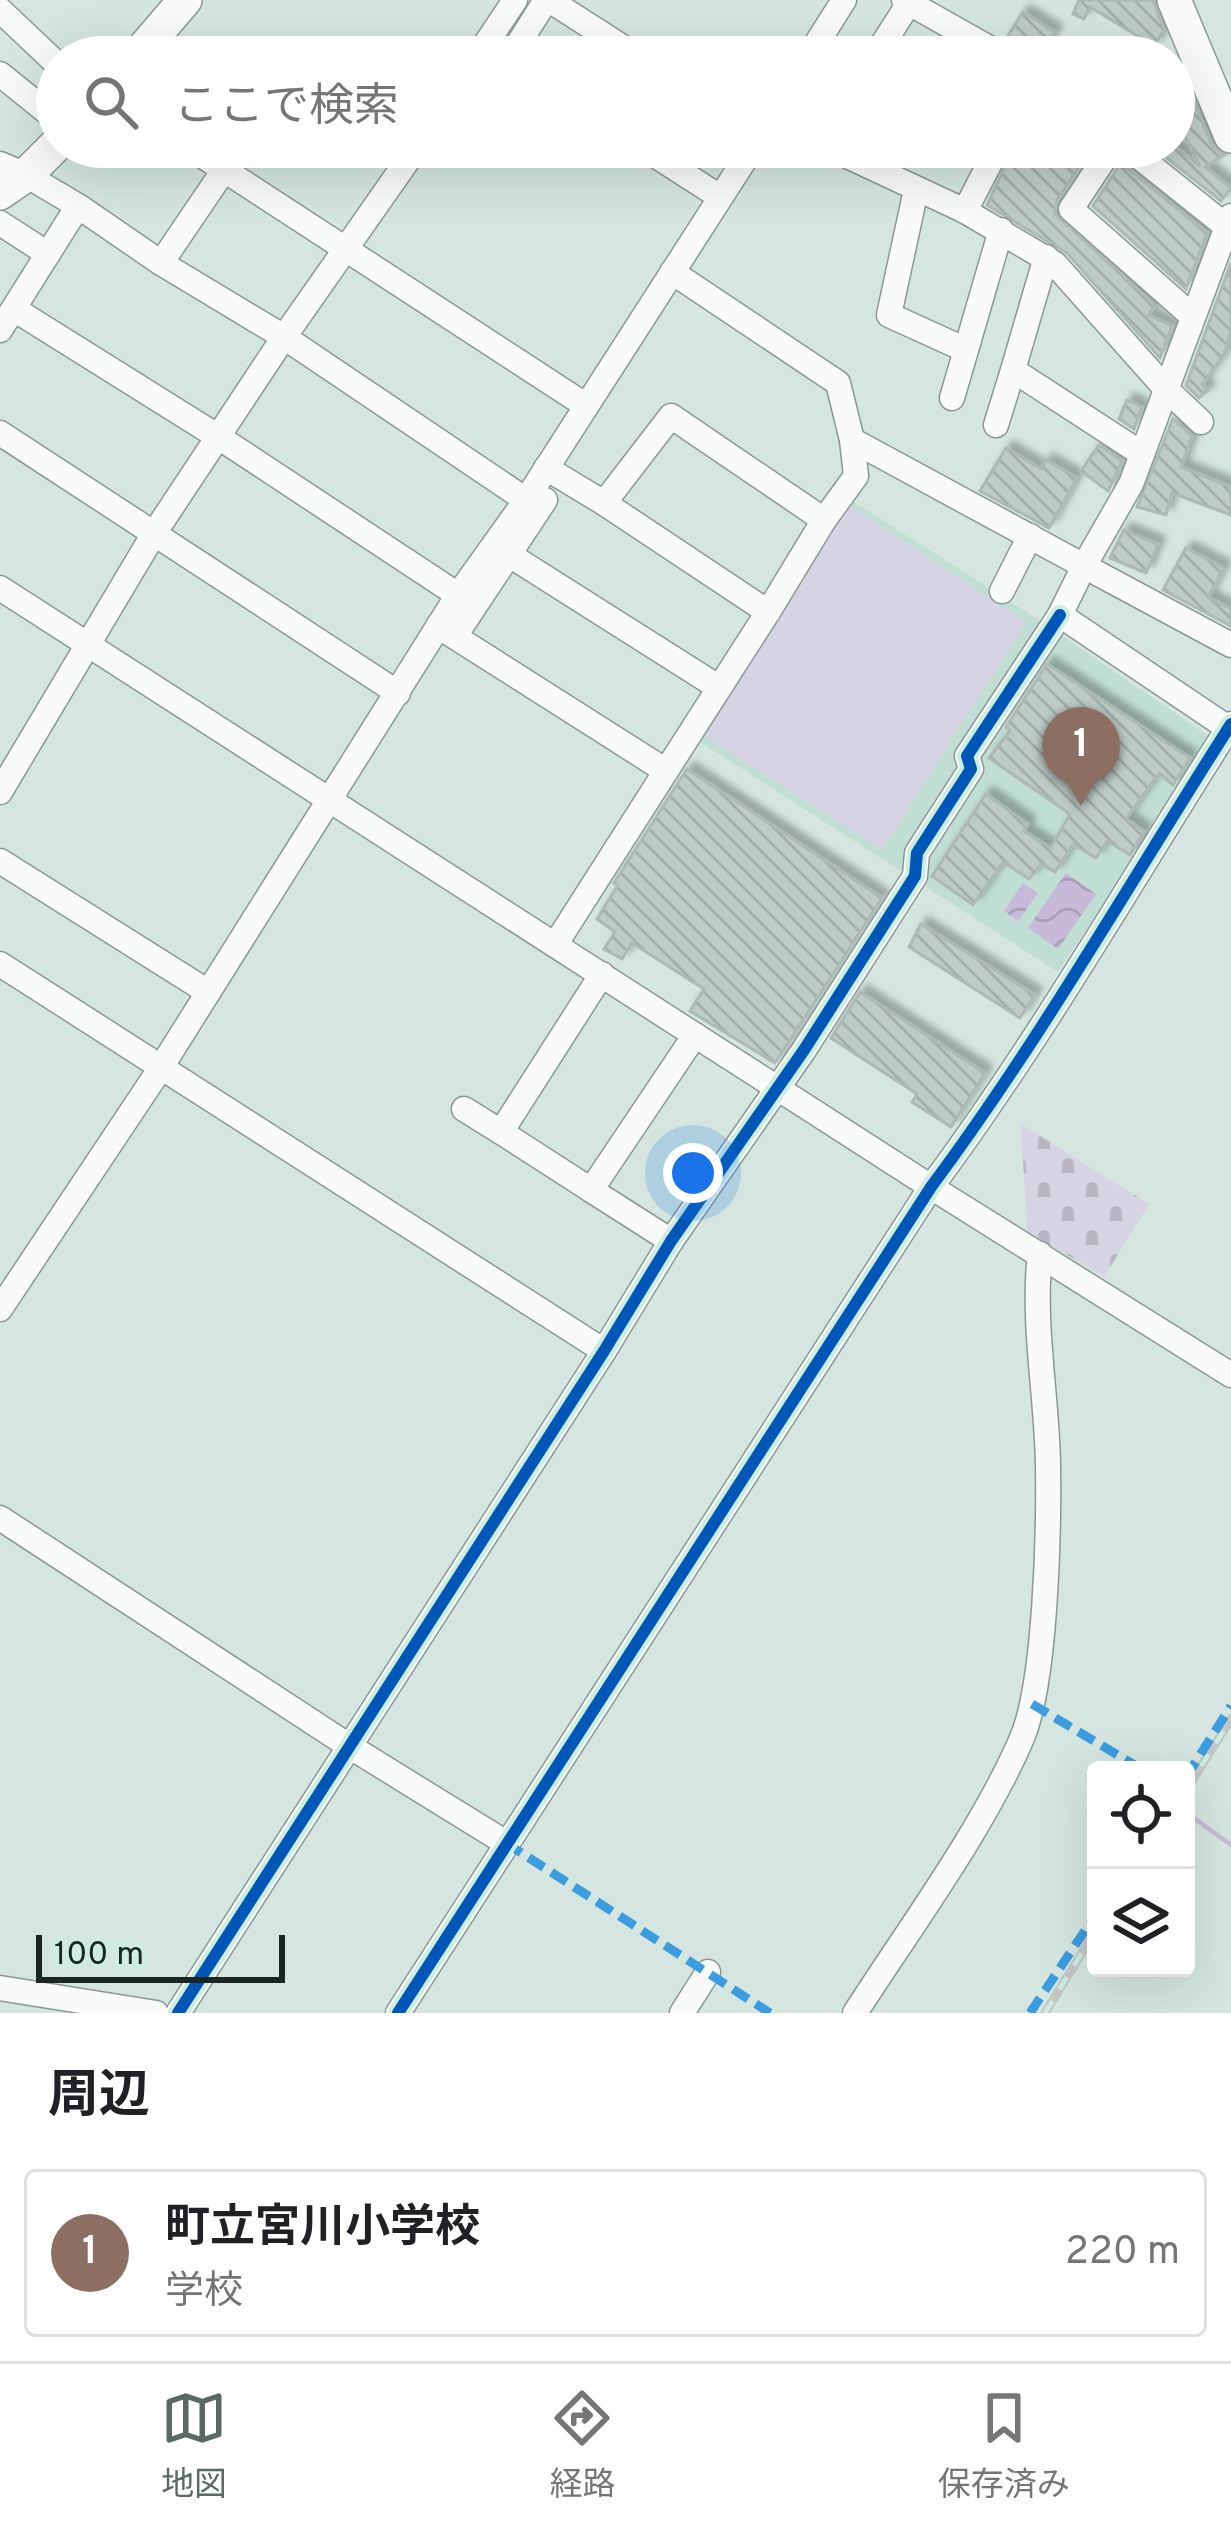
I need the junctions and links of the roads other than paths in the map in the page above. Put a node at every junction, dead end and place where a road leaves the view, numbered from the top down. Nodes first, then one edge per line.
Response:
1 (185, 0) edge
2 (515, 0) edge
3 (548, 0) edge
4 (1174, 0) edge
5 (838, 2) edge
6 (906, 2) edge
7 (0, 10) edge
8 (154, 36) edge
9 (491, 36) edge
10 (524, 36) edge
11 (605, 36) edge
12 (819, 36) edge
13 (887, 36) edge
14 (967, 36) edge
15 (1189, 36) edge
16 (36, 44) edge
17 (1195, 50) edge
18 (0, 74) edge
19 (36, 103) edge
20 (1231, 136) edge
21 (36, 158) edge
22 (221, 168) edge
23 (403, 168) edge
24 (675, 168) edge
25 (739, 168) edge
26 (873, 168) edge
27 (888, 168) edge
28 (987, 168) edge
29 (1098, 168) edge
30 (1156, 168) edge
31 (224, 170) junction
32 (888, 175) junction
33 (9, 177) edge
34 (916, 190) junction
35 (720, 197) junction
36 (78, 206) junction
37 (0, 209) edge
38 (965, 212) junction
39 (1228, 221) edge
40 (0, 224) edge
41 (1001, 230) junction
42 (348, 250) junction
43 (48, 254) junction
44 (1046, 257) junction
45 (161, 263) junction
46 (672, 272) junction
47 (1192, 316) junction
48 (7, 320) edge
49 (284, 337) junction
50 (966, 350) junction
51 (1013, 370) junction
52 (1166, 389) junction
53 (590, 397) junction
54 (952, 398) dead end
55 (1201, 422) dead end
56 (996, 425) dead end
57 (0, 433) edge
58 (220, 438) junction
59 (852, 440) junction
60 (1142, 454) junction
61 (553, 472) junction
62 (526, 500) junction
63 (604, 503) junction
64 (824, 520) junction
65 (155, 532) junction
66 (1030, 536) junction
67 (502, 550) junction
68 (1084, 566) junction
69 (0, 588) edge
70 (1002, 591) dead end
71 (458, 595) junction
72 (767, 612) junction
73 (1060, 615) junction
74 (447, 631) junction
75 (1231, 645) edge
76 (89, 646) junction
77 (718, 687) junction
78 (398, 693) junction
79 (1229, 726) edge
80 (666, 771) junction
81 (0, 792) edge
82 (329, 799) junction
83 (0, 861) edge
84 (555, 945) junction
85 (0, 964) edge
86 (602, 974) junction
87 (208, 992) junction
88 (695, 1035) junction
89 (160, 1069) junction
90 (776, 1085) junction
91 (464, 1109) dead end
92 (501, 1132) junction
93 (931, 1187) junction
94 (591, 1190) junction
95 (671, 1241) junction
96 (1040, 1254) junction
97 (0, 1309) edge
98 (604, 1352) junction
99 (1231, 1375) edge
100 (0, 1518) edge
101 (349, 1746) junction
102 (506, 1843) junction
103 (708, 1972) dead end
104 (0, 1988) edge
105 (156, 2013) edge
106 (178, 2013) edge
107 (398, 2013) edge
108 (682, 2013) edge
109 (855, 2013) edge

1 - 8 main road
2 - 9 street
3 - 10 street
3 - 11 street
4 - 15 main road
5 - 12 street
6 - 13 street
6 - 14 street
7 - 16 street
17 - 20 main road
18 - 19 street
21 - 33 main road
22 - 31 street
23 - 42 street
24 - 35 street
25 - 35 street
26 - 32 street
27 - 32 street
28 - 38 street
29 - 47 street
30 - 39 street
31 - 42 street
31 - 45 street
32 - 34 street
33 - 36 street
33 - 37 street
34 - 38 street
34 - 50 street
35 - 46 street
36 - 43 street
36 - 45 street
38 - 41 street
39 - 47 street
40 - 43 street
41 - 44 street
41 - 50 street
42 - 49 street
42 - 53 street
43 - 48 street
44 - 51 street
44 - 52 street
45 - 49 street
46 - 53 street
46 - 59 street
47 - 52 street
48 - 58 street
49 - 58 street
49 - 62 street
50 - 54 street
51 - 56 street
51 - 60 street
52 - 55 street
52 - 60 street
53 - 61 street
57 - 65 street
58 - 65 street
58 - 71 street
59 - 64 street
59 - 66 street
60 - 68 street
61 - 62 street
61 - 63 street
61 - 67 street
62 - 67 street
63 - 64 street
63 - 72 street
64 - 72 street
65 - 76 street
65 - 78 street
66 - 68 street
66 - 70 street
67 - 71 street
67 - 74 street
67 - 77 street
68 - 73 street
68 - 75 street
69 - 76 street
71 - 74 street
72 - 77 street
73 - 79 street
73 - 90 street
74 - 78 street
74 - 80 street
76 - 81 street
76 - 82 street
77 - 80 street
78 - 82 street
79 - 93 street
80 - 84 street
82 - 84 street
82 - 87 street
83 - 87 street
84 - 86 street
85 - 89 street
86 - 88 street
86 - 92 street
87 - 89 street
88 - 90 street
88 - 94 street
89 - 97 street
89 - 98 street
90 - 93 street
90 - 95 street
91 - 92 street
92 - 94 street
93 - 96 street
93 - 102 street
94 - 95 street
95 - 98 street
96 - 99 street
96 - 109 street
98 - 101 street
100 - 101 street
101 - 102 street
101 - 106 street
102 - 107 street
103 - 108 street
104 - 105 street

